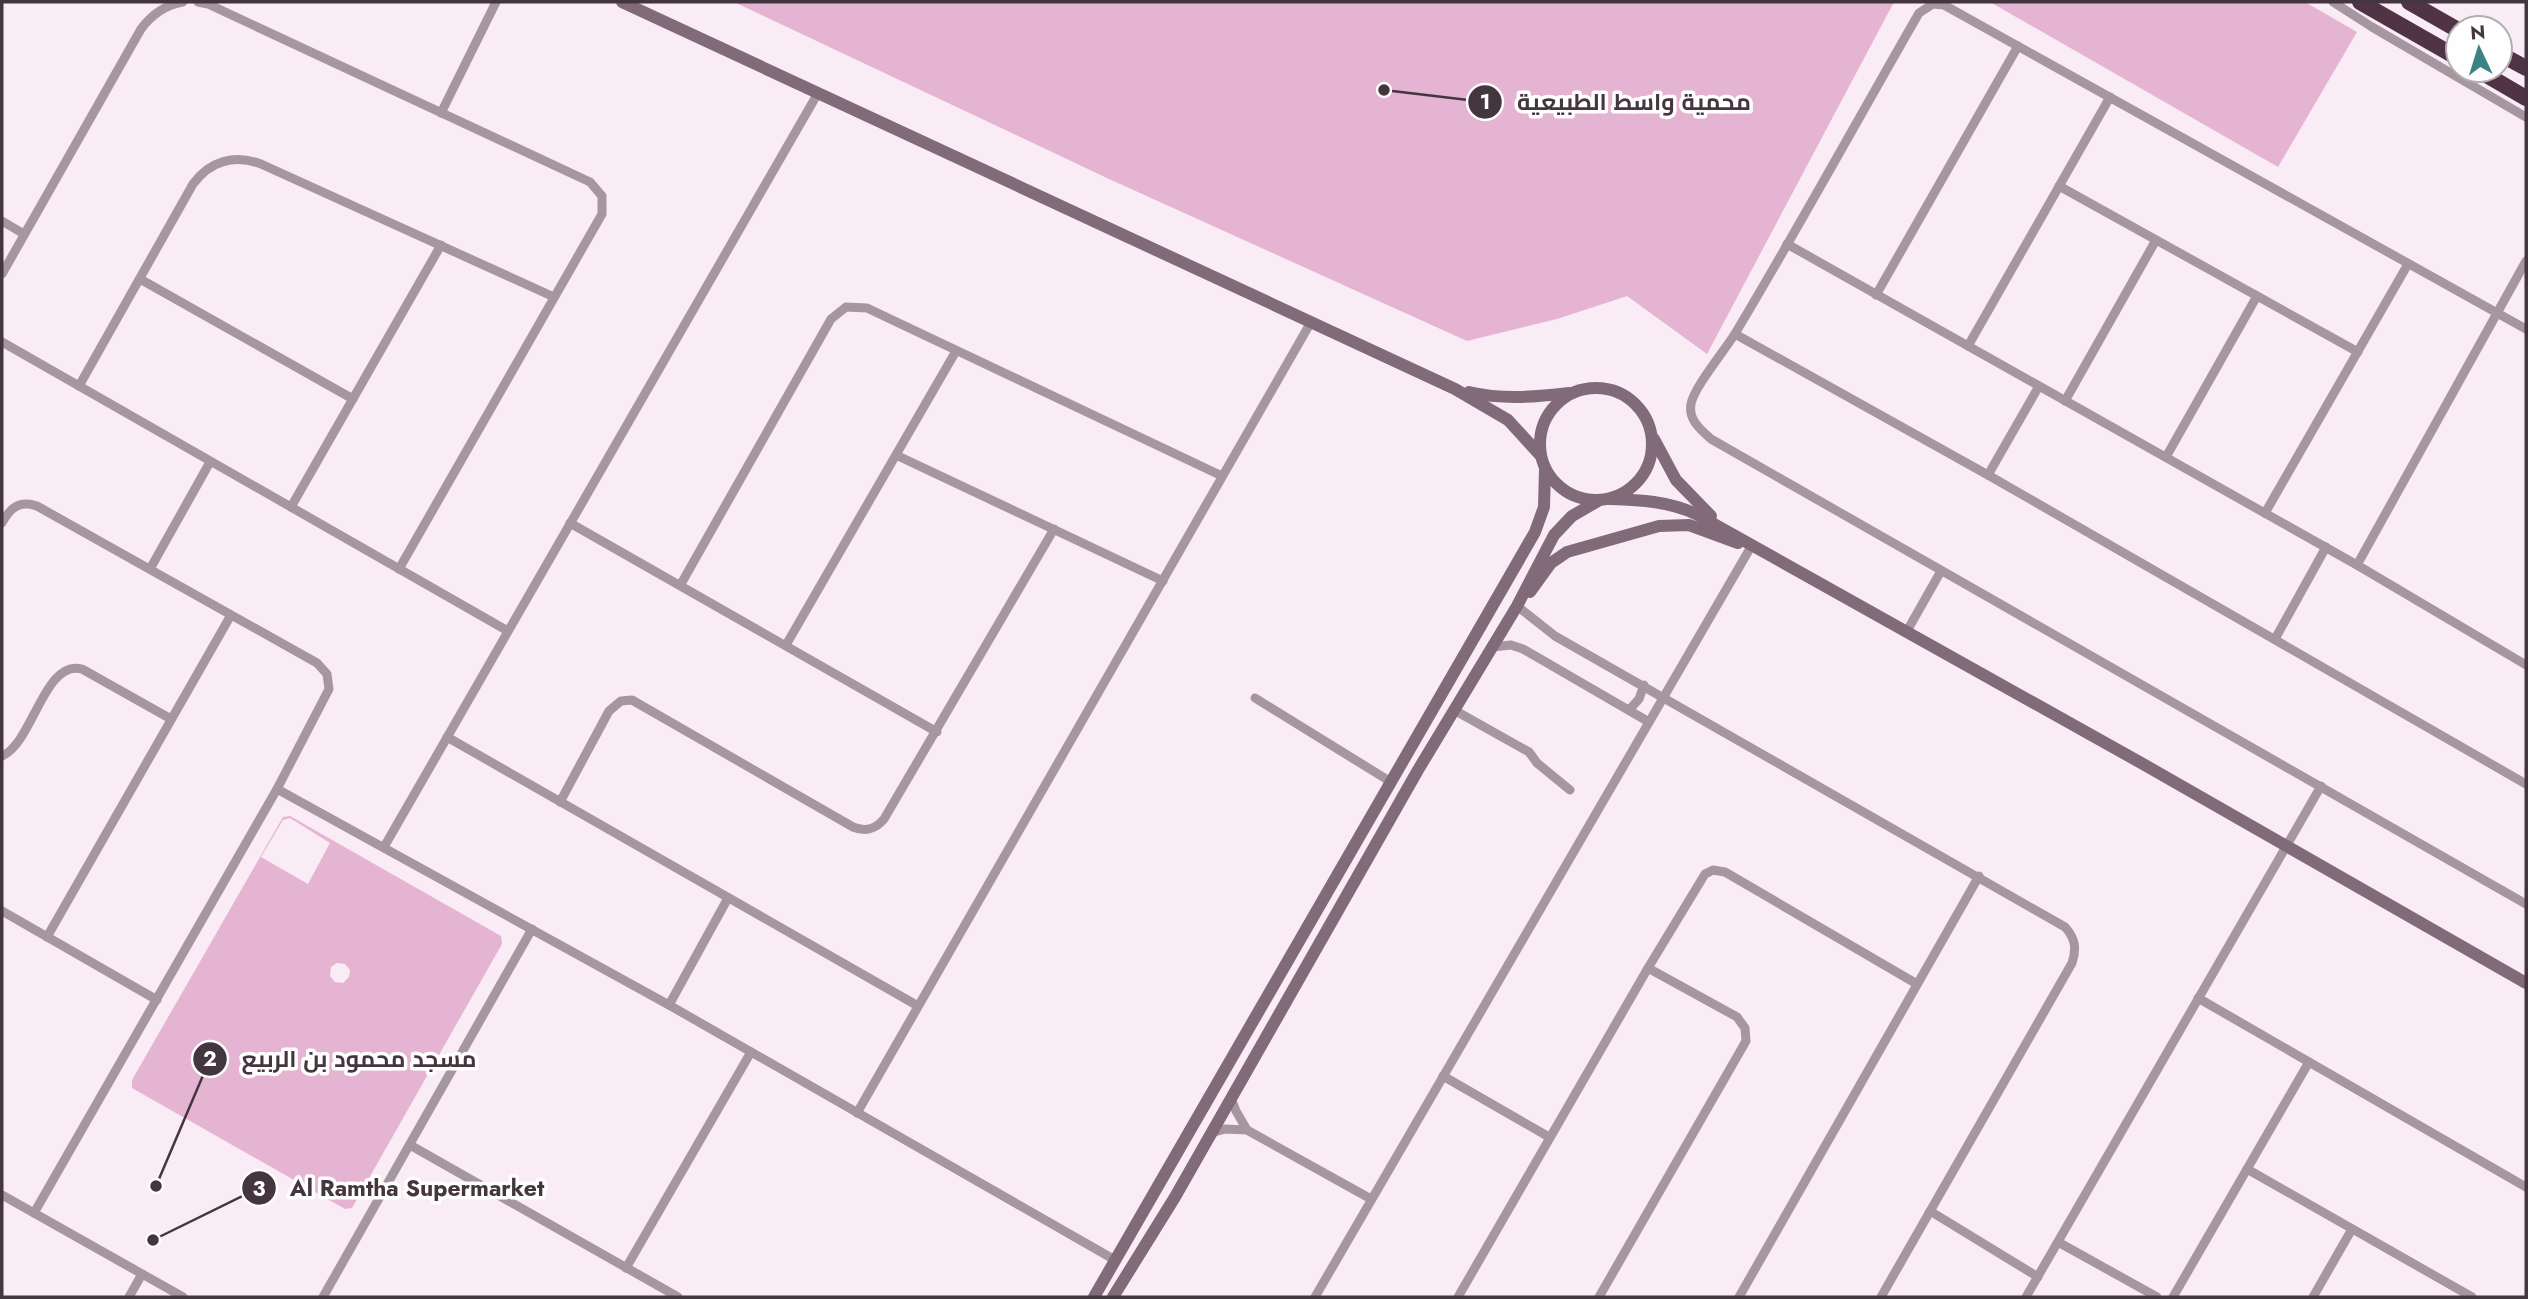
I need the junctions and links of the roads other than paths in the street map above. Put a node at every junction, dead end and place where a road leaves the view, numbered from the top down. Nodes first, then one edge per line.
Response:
1 (183, 2) edge
2 (198, 2) edge
3 (496, 2) edge
4 (622, 2) edge
5 (2333, 2) edge
6 (2360, 2) edge
7 (2409, 2) edge
8 (2444, 22) edge
9 (2018, 46) junction
10 (2444, 50) edge
11 (2503, 84) edge
12 (818, 93) junction
13 (2109, 97) junction
14 (2526, 97) edge
15 (441, 113) junction
16 (2526, 117) edge
17 (2059, 186) junction
18 (2, 221) edge
19 (24, 234) junction
20 (2156, 240) junction
21 (1787, 244) junction
22 (441, 245) junction
23 (2526, 261) edge
24 (2408, 264) junction
25 (2, 274) edge
26 (139, 279) junction
27 (1876, 295) junction
28 (2257, 296) junction
29 (554, 297) junction
30 (2498, 313) junction
31 (1311, 322) junction
32 (2526, 329) edge
33 (1735, 334) junction
34 (2, 342) edge
35 (1968, 346) junction
36 (956, 351) junction
37 (2358, 352) junction
38 (79, 386) junction
39 (2039, 386) junction
40 (1455, 389) junction
41 (1573, 393) junction
42 (353, 400) junction
43 (2065, 401) junction
44 (1652, 433) junction
45 (896, 455) junction
46 (1540, 455) junction
47 (2166, 457) junction
48 (210, 462) junction
49 (1545, 470) junction
50 (1988, 475) junction
51 (1222, 477) junction
52 (1604, 500) junction
53 (291, 507) junction
54 (2265, 513) junction
55 (2, 523) edge
56 (570, 523) junction
57 (1054, 529) junction
58 (1727, 531) junction
59 (1751, 545) junction
60 (2326, 547) junction
61 (2357, 565) junction
62 (150, 569) junction
63 (399, 569) junction
64 (1941, 571) junction
65 (1163, 581) junction
66 (681, 584) junction
67 (1519, 602) junction
68 (231, 615) junction
69 (508, 631) junction
70 (1907, 631) junction
71 (2275, 639) junction
72 (786, 645) junction
73 (1493, 647) junction
74 (2526, 665) edge
75 (1644, 685) junction
76 (1665, 697) junction
77 (1255, 698) dead end
78 (1432, 710) junction
79 (1454, 710) junction
80 (1629, 710) junction
81 (171, 719) junction
82 (1649, 722) junction
83 (937, 732) junction
84 (447, 737) junction
85 (2, 756) edge
86 (1418, 771) junction
87 (1391, 782) junction
88 (2526, 784) edge
89 (2321, 786) junction
90 (277, 789) junction
91 (1570, 790) dead end
92 (560, 802) junction
93 (2286, 846) junction
94 (384, 847) junction
95 (1979, 876) junction
96 (728, 898) junction
97 (2526, 904) edge
98 (2, 911) edge
99 (532, 929) junction
100 (47, 937) junction
101 (1648, 968) junction
102 (2526, 983) edge
103 (1917, 984) junction
104 (2198, 998) junction
105 (157, 1000) junction
106 (669, 1005) junction
107 (918, 1006) junction
108 (751, 1052) junction
109 (2309, 1062) junction
110 (1443, 1076) junction
111 (1231, 1098) junction
112 (857, 1113) junction
113 (1247, 1130) junction
114 (1211, 1133) junction
115 (1549, 1137) junction
116 (410, 1144) junction
117 (2247, 1169) junction
118 (2526, 1186) edge
119 (2, 1195) edge
120 (1371, 1199) junction
121 (1930, 1211) junction
122 (34, 1213) junction
123 (2352, 1229) junction
124 (2058, 1242) junction
125 (1115, 1260) junction
126 (626, 1268) junction
127 (142, 1274) junction
128 (2038, 1276) junction
129 (2459, 1294) edge
130 (129, 1297) edge
131 (183, 1297) edge
132 (323, 1297) edge
133 (678, 1297) edge
134 (1094, 1297) edge
135 (1113, 1297) edge
136 (1315, 1297) edge
137 (1458, 1297) edge
138 (1599, 1297) edge
139 (1739, 1297) edge
140 (1881, 1297) edge
141 (2026, 1297) edge
142 (2157, 1297) edge
143 (2173, 1297) edge
144 (2313, 1297) edge
145 (2472, 1297) edge

1 - 19 street
2 - 15 street
3 - 15 street
4 - 12 main road
5 - 16 street
6 - 10 highway
7 - 8 highway
9 - 13 street
9 - 21 street
9 - 27 street
11 - 14 highway
12 - 31 main road
12 - 56 street
13 - 17 street
13 - 24 street
15 - 29 street
17 - 20 street
17 - 35 street
18 - 19 street
19 - 25 street
20 - 28 street
20 - 43 street
21 - 27 street
21 - 33 street
22 - 26 street
22 - 29 street
22 - 42 street
23 - 30 street
24 - 30 street
24 - 37 street
26 - 38 street
26 - 42 street
27 - 35 street
28 - 37 street
28 - 47 street
29 - 63 street
30 - 32 street
30 - 61 street
31 - 40 main road
31 - 51 street
33 - 50 street
33 - 64 street
34 - 38 street
35 - 39 street
36 - 45 street
36 - 51 street
36 - 66 street
37 - 54 street
38 - 48 street
39 - 43 street
39 - 50 street
40 - 41 main road
40 - 46 main road
41 - 44 main road
41 - 46 main road
42 - 53 street
43 - 47 street
44 - 52 main road
44 - 58 main road
45 - 57 street
45 - 72 street
46 - 49 main road
47 - 54 street
48 - 53 street
48 - 62 street
49 - 52 main road
49 - 78 main road
50 - 71 street
51 - 65 street
52 - 58 main road
52 - 67 main road
53 - 63 street
54 - 60 street
55 - 62 street
56 - 66 street
56 - 69 street
57 - 65 street
57 - 83 street
58 - 59 main road
59 - 67 main road
59 - 70 main road
59 - 76 street
60 - 61 street
60 - 71 street
61 - 74 street
62 - 68 street
63 - 69 street
64 - 70 street
64 - 89 street
65 - 107 street
66 - 72 street
67 - 73 main road
67 - 75 street
68 - 81 street
68 - 90 street
69 - 84 street
70 - 93 main road
71 - 88 street
72 - 83 street
73 - 79 main road
73 - 80 street
75 - 76 street
75 - 80 street
76 - 82 street
76 - 95 street
77 - 87 street
78 - 86 main road
78 - 87 main road
79 - 86 main road
79 - 91 street
80 - 82 street
81 - 85 street
81 - 100 street
82 - 110 street
83 - 92 street
84 - 92 street
84 - 94 street
86 - 111 main road
87 - 125 main road
89 - 93 street
89 - 97 street
90 - 94 street
90 - 105 street
92 - 96 street
93 - 102 main road
93 - 104 street
94 - 99 street
95 - 103 street
95 - 121 street
96 - 106 street
96 - 107 street
98 - 100 street
99 - 106 street
99 - 116 street
100 - 105 street
101 - 103 street
101 - 115 street
101 - 138 street
103 - 139 street
104 - 109 street
104 - 124 street
105 - 122 street
106 - 108 street
107 - 112 street
108 - 112 street
108 - 126 street
109 - 117 street
109 - 118 street
110 - 115 street
110 - 120 street
111 - 113 street
111 - 114 main road
112 - 125 street
113 - 114 street
113 - 120 street
114 - 135 main road
115 - 137 street
116 - 126 street
116 - 132 street
117 - 123 street
117 - 143 street
119 - 122 street
120 - 136 street
121 - 128 street
121 - 140 street
122 - 127 street
123 - 129 street
123 - 144 street
124 - 128 street
124 - 142 street
125 - 134 main road
126 - 133 street
127 - 130 street
127 - 131 street
128 - 141 street
129 - 145 street

